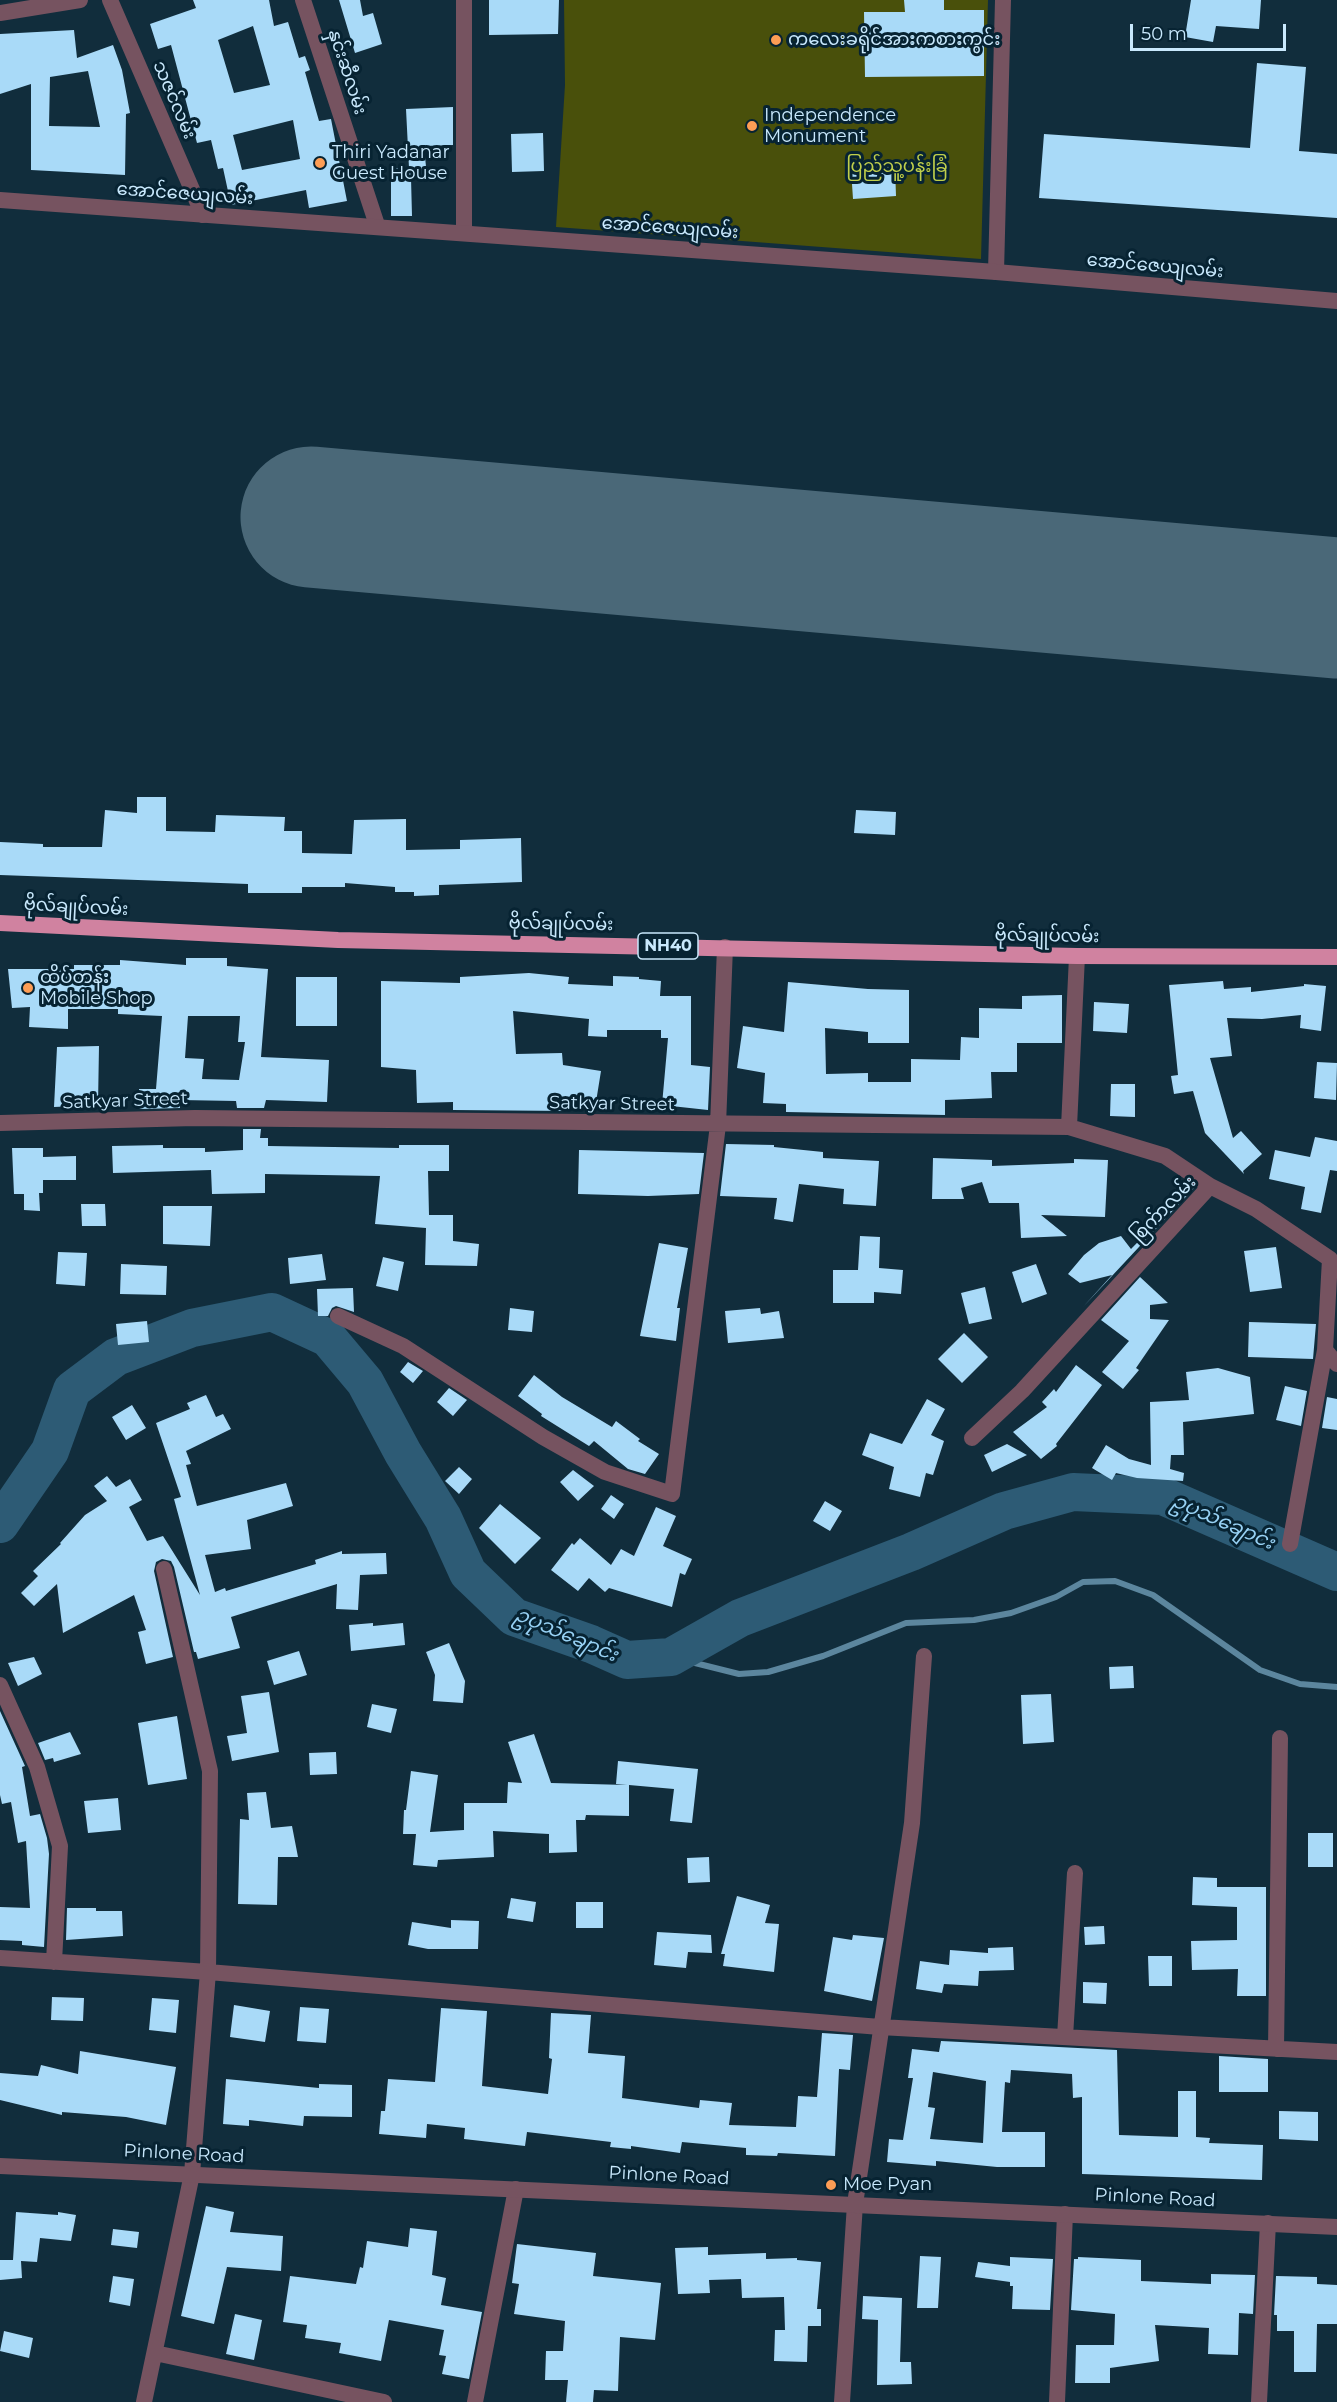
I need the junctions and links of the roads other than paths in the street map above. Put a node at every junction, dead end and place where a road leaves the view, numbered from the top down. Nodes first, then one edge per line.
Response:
1 (80, 0) edge
2 (110, 0) edge
3 (303, 0) edge
4 (464, 0) edge
5 (1003, 0) edge
6 (0, 13) edge
7 (0, 200) edge
8 (203, 215) junction
9 (377, 225) junction
10 (464, 232) junction
11 (996, 272) junction
12 (1337, 301) edge
13 (0, 922) edge
14 (725, 947) junction
15 (1077, 956) junction
16 (1337, 957) edge
17 (0, 1123) edge
18 (718, 1125) junction
19 (1069, 1127) junction
20 (1210, 1186) junction
21 (338, 1316) dead end
22 (1325, 1350) junction
23 (1337, 1364) edge
24 (972, 1438) dead end
25 (1290, 1544) dead end
26 (164, 1569) dead end
27 (924, 1656) dead end
28 (0, 1685) edge
29 (1280, 1737) dead end
30 (1075, 1873) dead end
31 (0, 1958) edge
32 (54, 1962) junction
33 (208, 1972) junction
34 (880, 2027) junction
35 (1065, 2037) junction
36 (1276, 2049) junction
37 (1337, 2052) edge
38 (0, 2166) edge
39 (192, 2174) junction
40 (516, 2189) junction
41 (855, 2204) junction
42 (1065, 2214) junction
43 (1268, 2223) junction
44 (1337, 2227) edge
45 (155, 2353) junction
46 (144, 2402) edge
47 (384, 2402) edge
48 (475, 2402) edge
49 (842, 2402) edge
50 (1057, 2402) edge
51 (1259, 2402) edge

1 - 6 street
2 - 8 street, သဇင်လမ်း
3 - 9 street, နှင်းဆီလမ်း
4 - 10 street
5 - 11 street
7 - 8 street, အောင်ဇေယျလမ်း
8 - 9 street, အောင်ဇေယျလမ်း
9 - 10 street, အောင်ဇေယျလမ်း
10 - 11 street, အောင်ဇေယျလမ်း
11 - 12 street, အောင်ဇေယျလမ်း
13 - 14 highway, ဗိုလ်ချုပ်လမ်း / NH40
14 - 15 highway, ဗိုလ်ချုပ်လမ်း / NH40
14 - 18 street
15 - 16 highway, ဗိုလ်ချုပ်လမ်း / NH40
15 - 19 street
17 - 18 street, Satkyar Street
18 - 19 street, Satkyar Street
18 - 21 street
19 - 20 street, Satkyar Street
20 - 22 street, စြက်ာလမ်း
20 - 24 street, စြက်ာလမ်း
22 - 23 street
22 - 25 street
26 - 33 street
27 - 34 street
28 - 32 street
29 - 36 street
30 - 35 street
31 - 32 street
32 - 33 street
33 - 34 street
33 - 39 street
34 - 35 street
34 - 41 street
35 - 36 street
36 - 37 street
38 - 39 street, Pinlone Road
39 - 40 street, Pinlone Road
39 - 45 street
40 - 41 street, Pinlone Road
40 - 48 street
41 - 42 street, Pinlone Road
41 - 49 street
42 - 43 street, Pinlone Road
42 - 50 street
43 - 44 street, Pinlone Road
43 - 51 street
45 - 46 street
45 - 47 street

